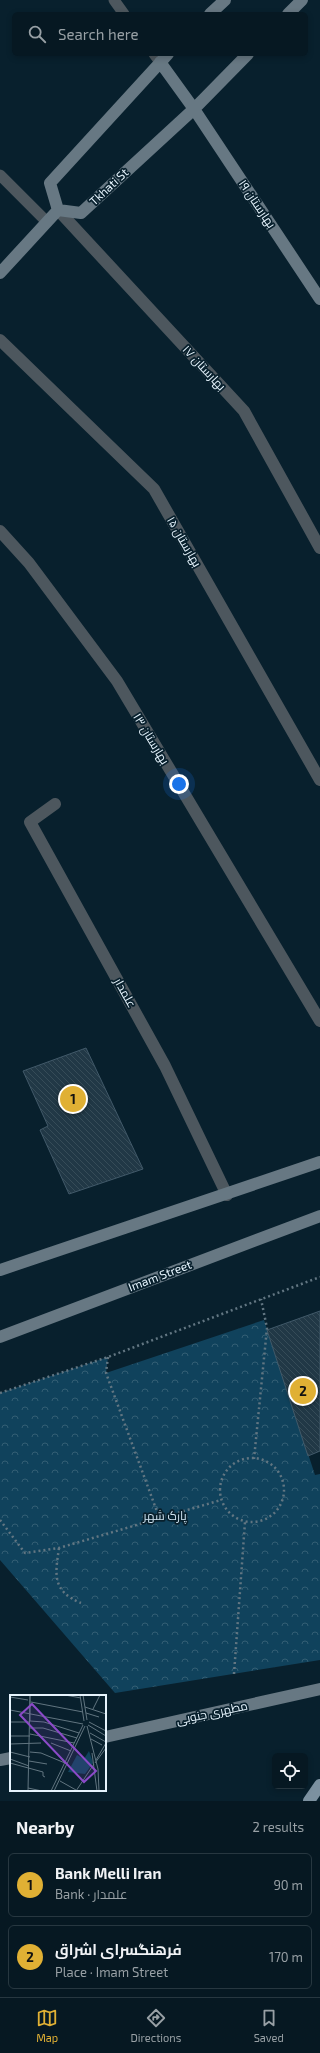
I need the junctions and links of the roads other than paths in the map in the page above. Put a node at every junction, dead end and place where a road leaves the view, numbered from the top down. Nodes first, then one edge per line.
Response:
1 (114, 0) edge
2 (224, 0) edge
3 (302, 0) edge
4 (123, 12) edge
5 (212, 12) edge
6 (290, 12) edge
7 (246, 56) edge
8 (160, 57) edge
9 (194, 110) junction
10 (0, 175) edge
11 (58, 210) junction
12 (47, 222) junction
13 (0, 273) edge
14 (320, 299) edge
15 (0, 340) edge
16 (0, 531) edge
17 (320, 548) edge
18 (320, 780) edge
19 (55, 804) dead end
20 (320, 1021) edge
21 (320, 1162) edge
22 (227, 1195) junction
23 (320, 1216) edge
24 (0, 1270) edge
25 (0, 1337) edge
26 (320, 1689) edge
27 (106, 1737) edge
28 (10, 1758) edge
29 (0, 1760) edge
30 (320, 1785) edge
31 (309, 1801) edge

1 - 4 lane
2 - 5 main road
3 - 6 main road
7 - 9 main road, Tkhati St
8 - 9 main road, بهارستان ۱۹
8 - 11 main road
9 - 11 main road, Tkhati St
9 - 14 main road, بهارستان ۱۹
10 - 12 lane
11 - 12 main road
11 - 17 street, بهارستان ۱۷
12 - 13 main road
15 - 18 street, بهارستان ۱۵
16 - 20 street, بهارستان ۱۳
19 - 22 street, علمدار
21 - 22 main road
22 - 24 main road
23 - 25 main road, Imam Street
26 - 27 main road, مطهری جنوبی
28 - 29 main road
30 - 31 main road

